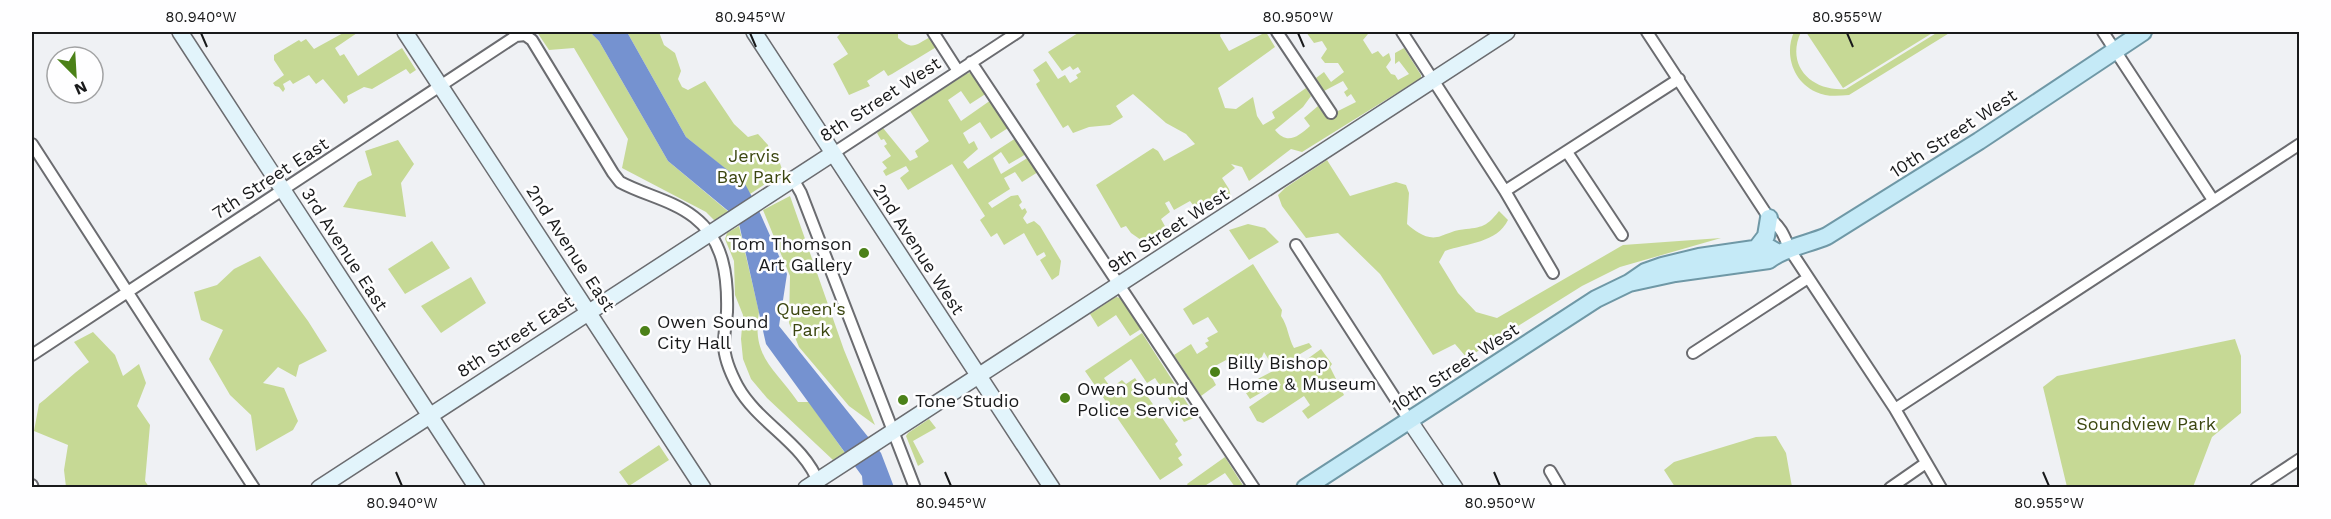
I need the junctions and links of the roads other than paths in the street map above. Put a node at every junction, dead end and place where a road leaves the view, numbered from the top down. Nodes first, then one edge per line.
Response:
1 (180, 32) edge
2 (405, 32) edge
3 (754, 32) edge
4 (933, 32) edge
5 (1017, 32) edge
6 (1278, 32) edge
7 (1402, 32) edge
8 (1507, 32) edge
9 (1647, 32) edge
10 (2103, 32) edge
11 (2143, 32) edge
12 (2114, 50) junction
13 (971, 62) junction
14 (958, 71) junction
15 (1679, 79) junction
16 (1433, 80) junction
17 (441, 86) junction
18 (1331, 113) dead end
19 (32, 144) edge
20 (2300, 144) edge
21 (1567, 152) junction
22 (832, 154) junction
23 (793, 179) junction
24 (283, 189) junction
25 (1504, 191) junction
26 (2213, 200) junction
27 (733, 218) joint
28 (1769, 218) junction
29 (709, 233) junction
30 (1622, 235) dead end
31 (1296, 245) dead end
32 (1756, 249) junction
33 (1784, 251) junction
34 (1553, 273) dead end
35 (1808, 278) junction
36 (1629, 283) junction
37 (1120, 285) junction
38 (126, 291) junction
39 (589, 311) junction
40 (1693, 353) dead end
41 (32, 355) edge
42 (979, 376) junction
43 (1894, 409) junction
44 (430, 416) junction
45 (1409, 420) junction
46 (889, 435) junction
47 (2300, 459) edge
48 (1926, 463) junction
49 (1550, 471) dead end
50 (815, 485) edge
51 (254, 488) edge
52 (319, 488) edge
53 (477, 488) edge
54 (703, 488) edge
55 (915, 488) edge
56 (1052, 488) edge
57 (1254, 488) edge
58 (1305, 488) edge
59 (1455, 488) edge
60 (1560, 488) edge
61 (1890, 488) edge
62 (1941, 488) edge
63 (2256, 488) edge

1 - 24 street, 3rd Avenue East
2 - 17 street, 2nd Avenue East
3 - 22 street, 2nd Avenue West
4 - 14 street
5 - 13 street, 8th Street West
6 - 18 street
7 - 16 street
8 - 16 street, 9th Street West
9 - 15 street
10 - 12 street
11 - 12 main road, 10th Street West
12 - 26 street
12 - 33 main road, 10th Street West
13 - 14 street, 8th Street West
13 - 37 street
14 - 22 street, 8th Street West
15 - 21 street
15 - 28 street
16 - 25 street
16 - 37 street, 9th Street West
17 - 24 street, 7th Street East
17 - 29 street, 7th Street East
17 - 39 street, 2nd Avenue East
19 - 38 street
20 - 26 street
21 - 25 street
21 - 30 street
22 - 23 street, 8th Street West
22 - 42 street, 2nd Avenue West
23 - 27 street, 8th Street West
23 - 46 street
24 - 38 street, 7th Street East
24 - 44 street, 3rd Avenue East
25 - 34 street
26 - 43 street
27 - 29 street, 8th Street East
28 - 32 main road
28 - 33 street
29 - 39 street, 8th Street East
29 - 50 street
31 - 45 street
32 - 33 main road, 10th Street West
32 - 36 main road, 10th Street West
33 - 35 street
33 - 36 main road, 10th Street West
35 - 40 street
35 - 43 street
36 - 45 main road, 10th Street West
37 - 42 street, 9th Street West
37 - 57 street
38 - 41 street, 7th Street East
38 - 51 street
39 - 44 street, 8th Street East
39 - 54 street, 2nd Avenue East
42 - 46 street, 9th Street West
42 - 56 street, 2nd Avenue West
43 - 48 street
44 - 52 street, 8th Street East
44 - 53 street, 3rd Avenue East
45 - 58 main road, 10th Street West
45 - 59 street
46 - 50 street, 9th Street West
46 - 55 street
47 - 63 street
48 - 61 street
48 - 62 street
49 - 60 street

